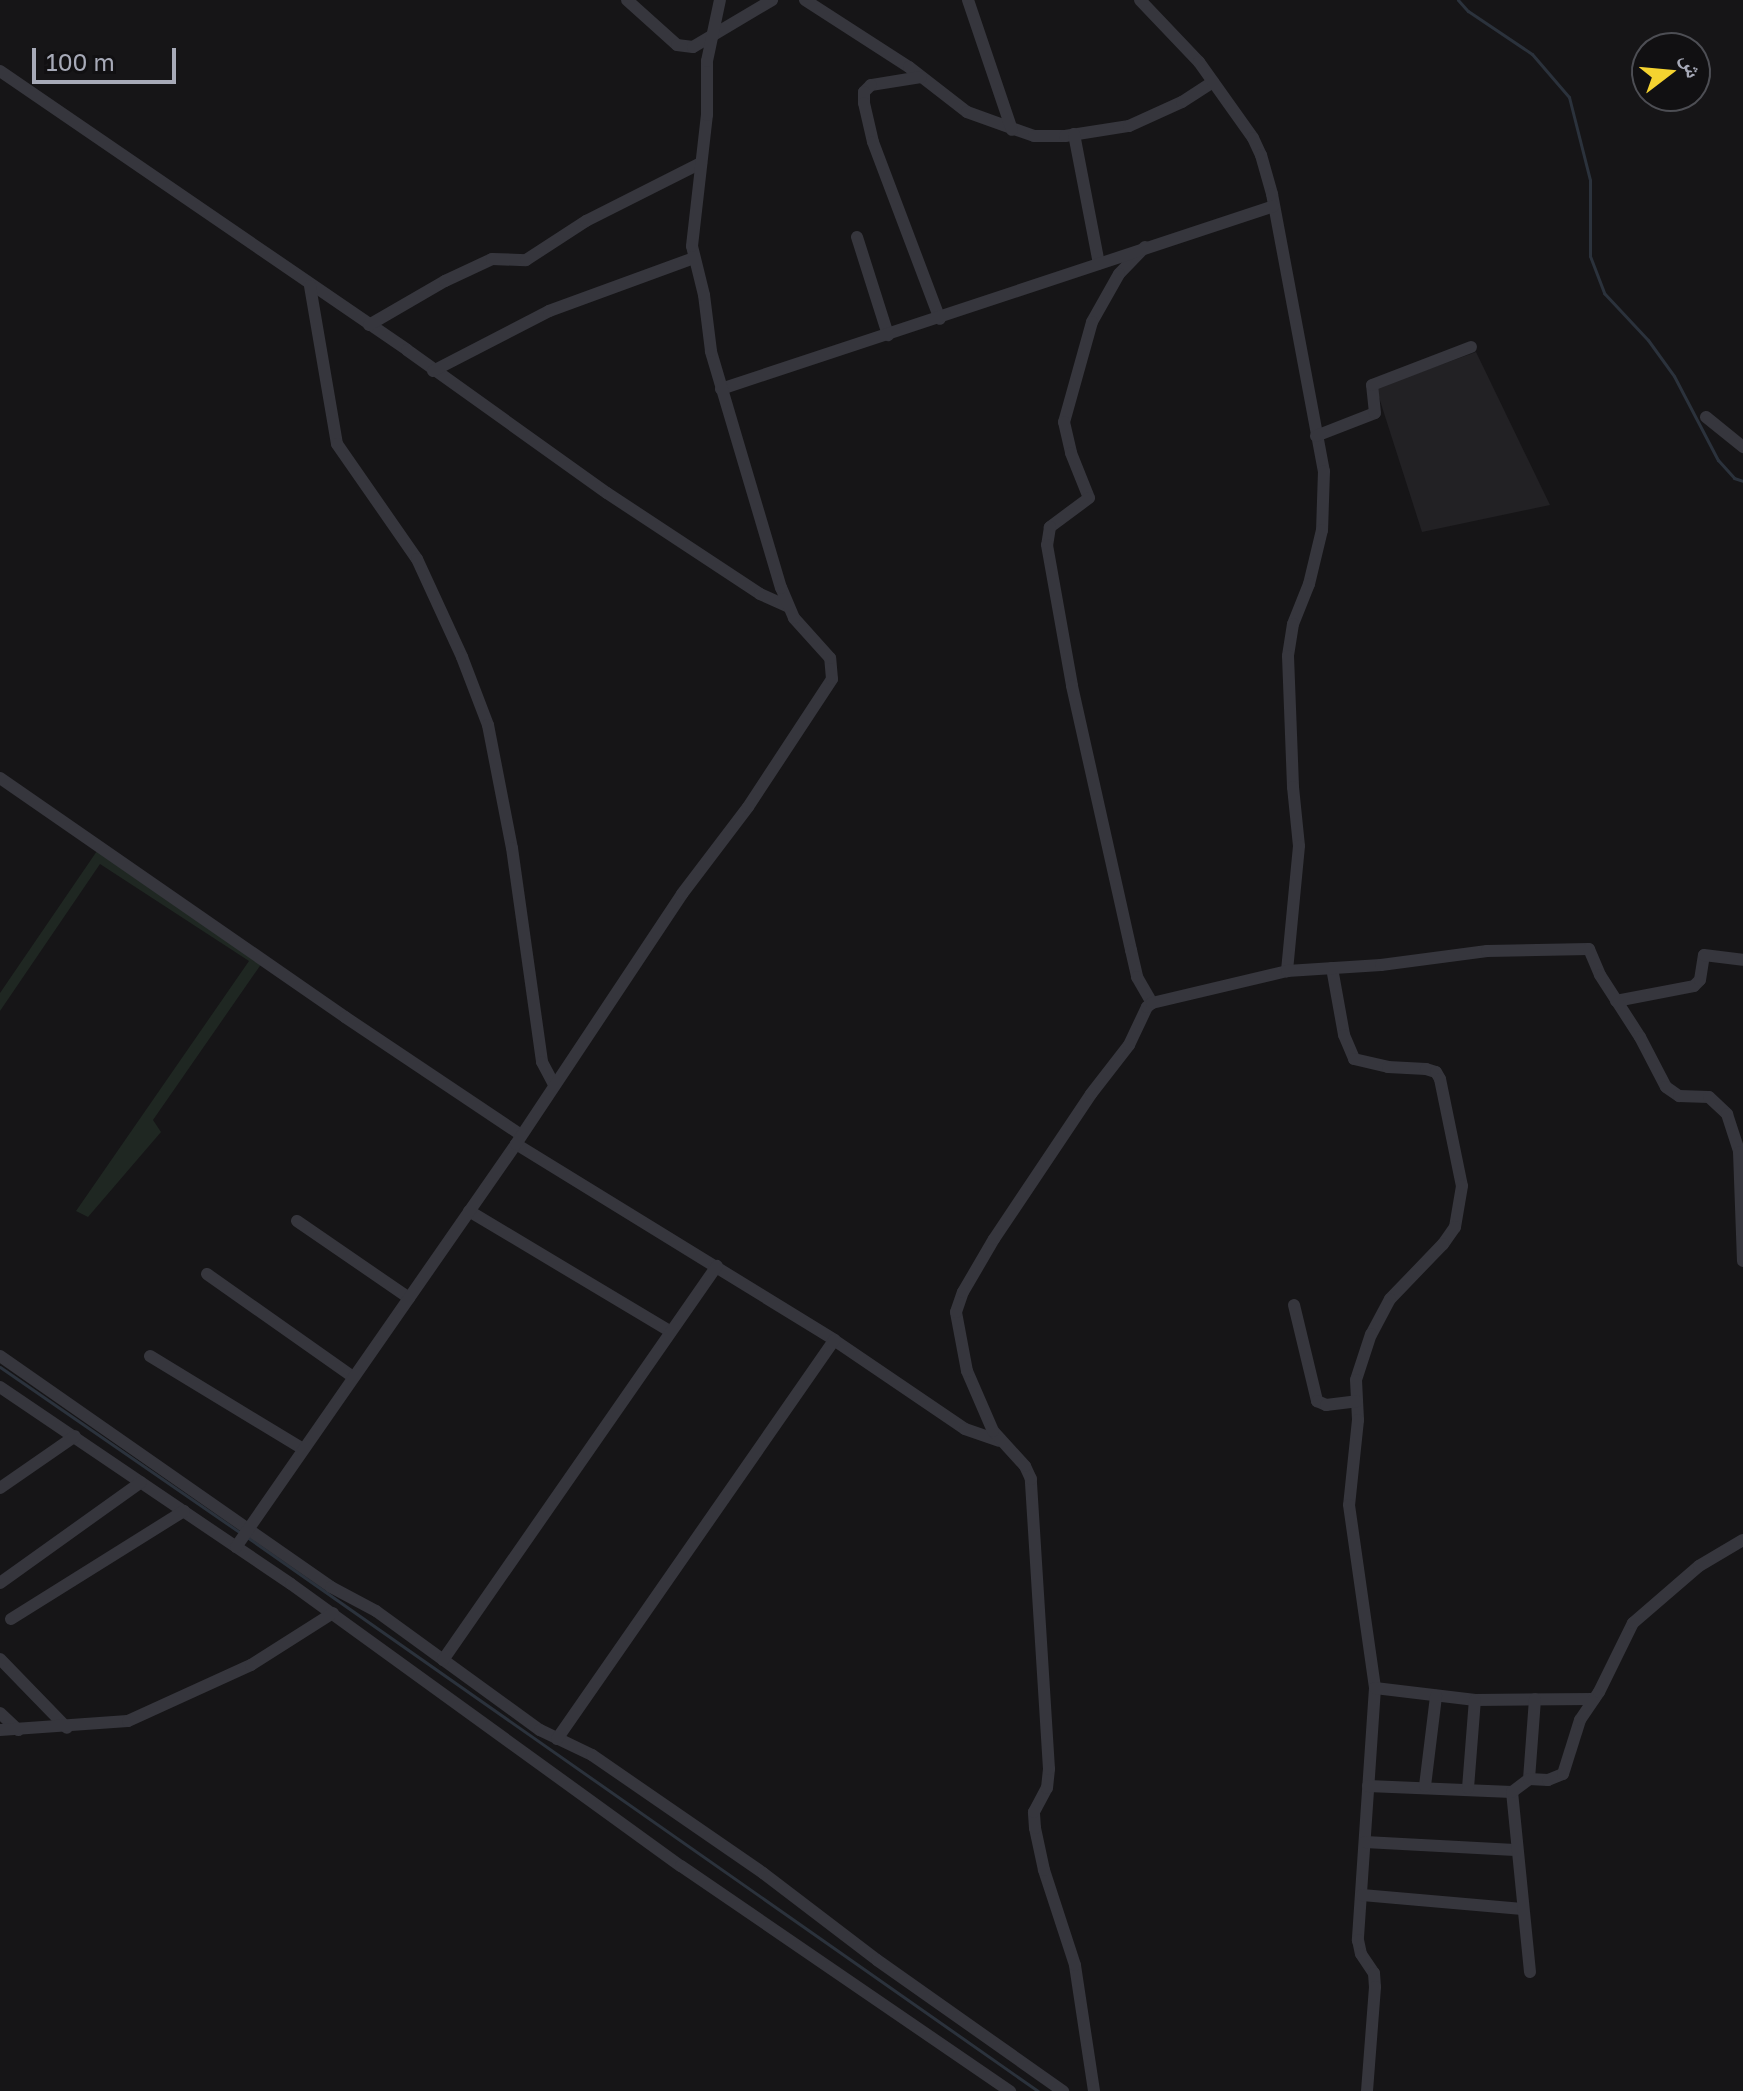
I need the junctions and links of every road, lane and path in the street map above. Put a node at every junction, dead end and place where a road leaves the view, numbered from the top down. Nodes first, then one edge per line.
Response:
1 (627, 0) edge
2 (720, 0) edge
3 (772, 0) edge
4 (805, 0) edge
5 (968, 0) edge
6 (1140, 0) edge
7 (712, 35) junction
8 (0, 71) edge
9 (921, 77) junction
10 (1213, 82) junction
11 (1012, 130) junction
12 (1074, 134) junction
13 (701, 163) junction
14 (1274, 206) junction
15 (857, 237) dead end
16 (1145, 247) junction
17 (694, 258) junction
18 (1099, 264) junction
19 (310, 286) junction
20 (940, 319) junction
21 (369, 325) junction
22 (888, 335) junction
23 (1471, 347) dead end
24 (433, 371) junction
25 (721, 389) junction
26 (1706, 417) dead end
27 (1316, 436) junction
28 (1743, 447) edge
29 (787, 606) junction
30 (0, 778) edge
31 (1743, 960) edge
32 (1332, 968) junction
33 (1287, 971) junction
34 (1616, 1001) junction
35 (1152, 1003) junction
36 (554, 1085) junction
37 (519, 1140) junction
38 (469, 1211) junction
39 (297, 1221) dead end
40 (1743, 1261) edge
41 (717, 1266) junction
42 (207, 1274) dead end
43 (409, 1298) junction
44 (1294, 1305) dead end
45 (671, 1332) junction
46 (834, 1340) junction
47 (0, 1356) edge
48 (150, 1356) dead end
49 (353, 1377) junction
50 (0, 1387) edge
51 (1357, 1401) junction
52 (75, 1436) junction
53 (999, 1441) junction
54 (303, 1449) junction
55 (141, 1482) junction
56 (0, 1488) edge
57 (184, 1511) junction
58 (243, 1538) junction
59 (1743, 1540) edge
60 (0, 1583) edge
61 (333, 1613) junction
62 (11, 1619) dead end
63 (0, 1659) edge
64 (443, 1660) junction
65 (1375, 1688) junction
66 (1436, 1696) junction
67 (1535, 1699) junction
68 (1594, 1699) junction
69 (1475, 1700) junction
70 (0, 1713) edge
71 (67, 1728) junction
72 (0, 1730) edge
73 (18, 1730) junction
74 (557, 1739) junction
75 (1529, 1779) junction
76 (1368, 1786) junction
77 (1425, 1786) junction
78 (1468, 1788) junction
79 (1512, 1792) junction
80 (1365, 1842) junction
81 (1515, 1850) junction
82 (1362, 1895) junction
83 (1522, 1909) junction
84 (1530, 1972) dead end
85 (1010, 2091) edge
86 (1063, 2091) edge
87 (1094, 2091) edge
88 (1367, 2091) edge

1 - 7 street
2 - 7 street
3 - 7 street
4 - 9 street
5 - 11 street
6 - 10 street
7 - 13 street
8 - 19 street
9 - 11 street
9 - 20 street
10 - 12 street
10 - 14 street
11 - 12 street
12 - 18 street
13 - 17 street
13 - 21 street
14 - 16 street
14 - 27 street
15 - 22 street
16 - 18 street
16 - 35 street
17 - 24 street
17 - 25 street
18 - 20 street
19 - 21 street
19 - 36 street
20 - 22 street
21 - 24 street
22 - 25 street
23 - 27 street
24 - 29 street
25 - 29 street
26 - 28 street
27 - 33 street
29 - 36 street
30 - 37 street
31 - 34 street
32 - 33 street
32 - 34 street
32 - 51 street
33 - 35 street
34 - 40 street
35 - 53 street
36 - 37 street
37 - 38 street
37 - 41 street
38 - 43 street
38 - 45 street
39 - 43 street
41 - 45 street
41 - 46 street
42 - 49 street
43 - 49 street
44 - 51 street
45 - 64 street
46 - 53 street
46 - 74 street
47 - 58 street
48 - 54 street
49 - 54 street
50 - 52 street
51 - 65 street
52 - 55 street
52 - 56 street
53 - 87 street
54 - 58 street
55 - 57 street
55 - 60 street
57 - 58 street
57 - 62 street
58 - 61 street
58 - 64 street
59 - 68 street
61 - 71 street
61 - 85 street
63 - 71 street
64 - 74 street
65 - 66 street
65 - 76 street
66 - 69 street
66 - 77 street
67 - 68 street
67 - 69 street
67 - 75 street
68 - 75 street
69 - 78 street
70 - 73 street
71 - 73 street
72 - 73 street
74 - 86 street
75 - 79 street
76 - 77 street
76 - 80 street
77 - 78 street
78 - 79 street
79 - 81 street
80 - 81 street
80 - 82 street
81 - 83 street
82 - 83 street
82 - 88 street
83 - 84 street

